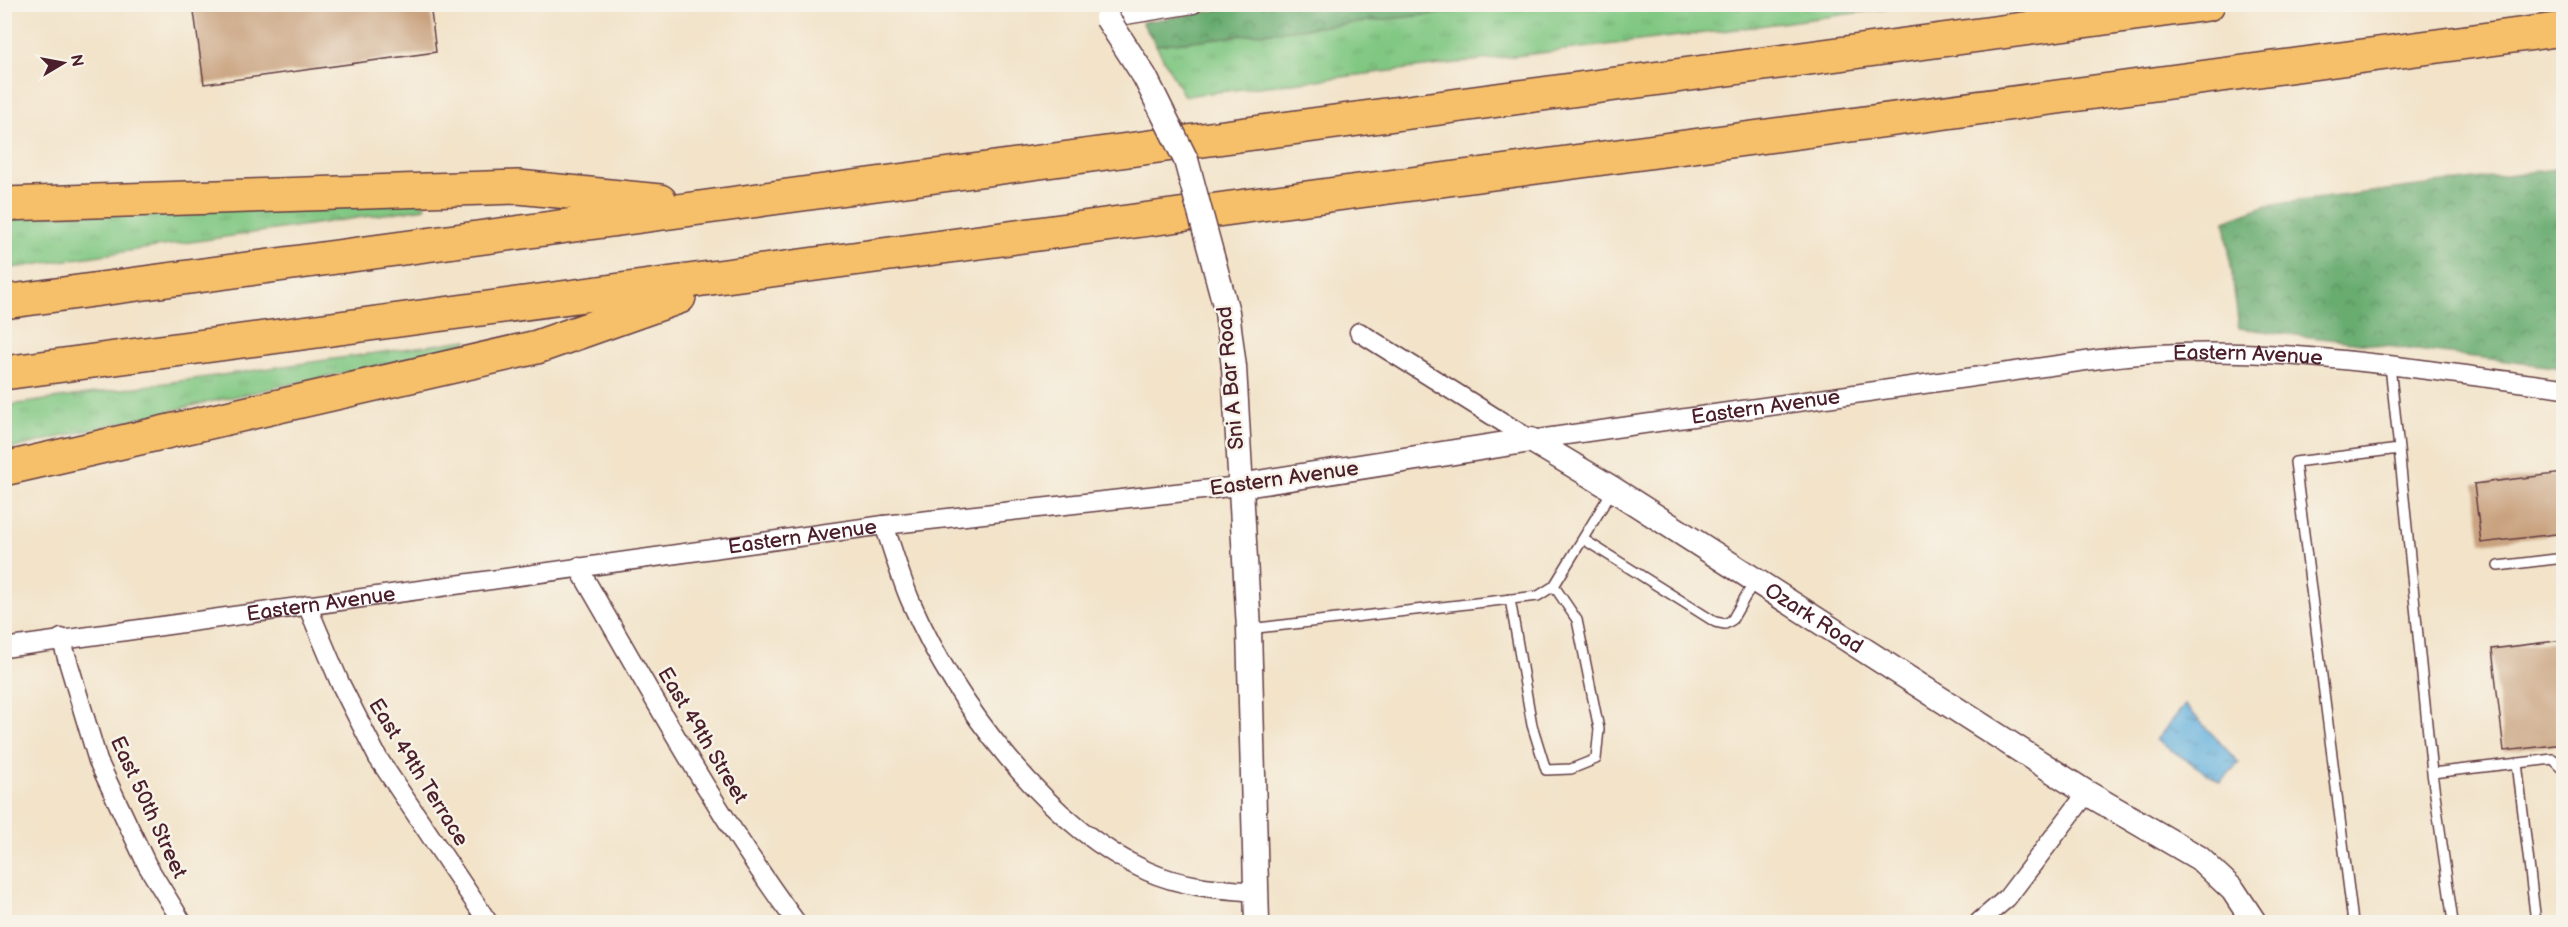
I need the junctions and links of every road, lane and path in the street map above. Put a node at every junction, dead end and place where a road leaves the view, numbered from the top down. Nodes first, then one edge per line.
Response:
1 (59, 4) edge
2 (66, 4) edge
3 (1193, 4) edge
4 (2208, 4) edge
5 (1102, 11) edge
6 (2564, 29) edge
7 (4, 204) edge
8 (715, 206) junction
9 (743, 274) junction
10 (4, 302) edge
11 (1359, 332) dead end
12 (2390, 366) junction
13 (4, 373) edge
14 (2564, 388) edge
15 (1531, 440) junction
16 (2398, 449) junction
17 (4, 470) edge
18 (1239, 486) junction
19 (1613, 489) junction
20 (884, 525) junction
21 (1583, 539) junction
22 (2564, 558) edge
23 (2498, 566) dead end
24 (578, 567) junction
25 (1755, 580) junction
26 (1554, 586) junction
27 (1510, 599) junction
28 (307, 605) junction
29 (1250, 629) junction
30 (61, 638) junction
31 (4, 648) edge
32 (2517, 764) junction
33 (2564, 770) edge
34 (2432, 773) junction
35 (2087, 793) junction
36 (1258, 892) junction
37 (182, 922) edge
38 (488, 922) edge
39 (796, 922) edge
40 (1257, 922) edge
41 (1979, 922) edge
42 (2254, 922) edge
43 (2353, 922) edge
44 (2453, 922) edge
45 (2536, 922) edge

1 - 2 lane
3 - 5 street
4 - 8 highway
5 - 18 street, Sni A Bar Road, bridge
6 - 9 highway
7 - 8 highway
8 - 10 highway
9 - 13 highway
9 - 17 highway
11 - 15 street, Ozark Road
12 - 14 street, Eastern Avenue
12 - 15 street, Eastern Avenue
12 - 16 lane
15 - 18 street, Eastern Avenue
15 - 19 street, Ozark Road
16 - 34 lane
16 - 43 lane
18 - 20 street, Eastern Avenue
18 - 29 street, Sni A Bar Road
19 - 21 lane
19 - 25 street, Ozark Road
20 - 24 street, Eastern Avenue
20 - 36 street
21 - 25 lane
21 - 26 lane
22 - 23 lane
24 - 28 street, Eastern Avenue
24 - 39 street, East 49th Street
25 - 35 street, Ozark Road
26 - 27 lane
26 - 27 lane
27 - 29 lane
28 - 30 street, Eastern Avenue
28 - 38 street, East 49th Terrace
29 - 36 street, Sni A Bar Road
30 - 31 street, Eastern Avenue
30 - 37 street, East 50th Street
32 - 33 lane
32 - 34 lane
32 - 45 lane
34 - 44 lane
35 - 41 street
35 - 42 street, Ozark Road
36 - 40 street, Sni A Bar Road

